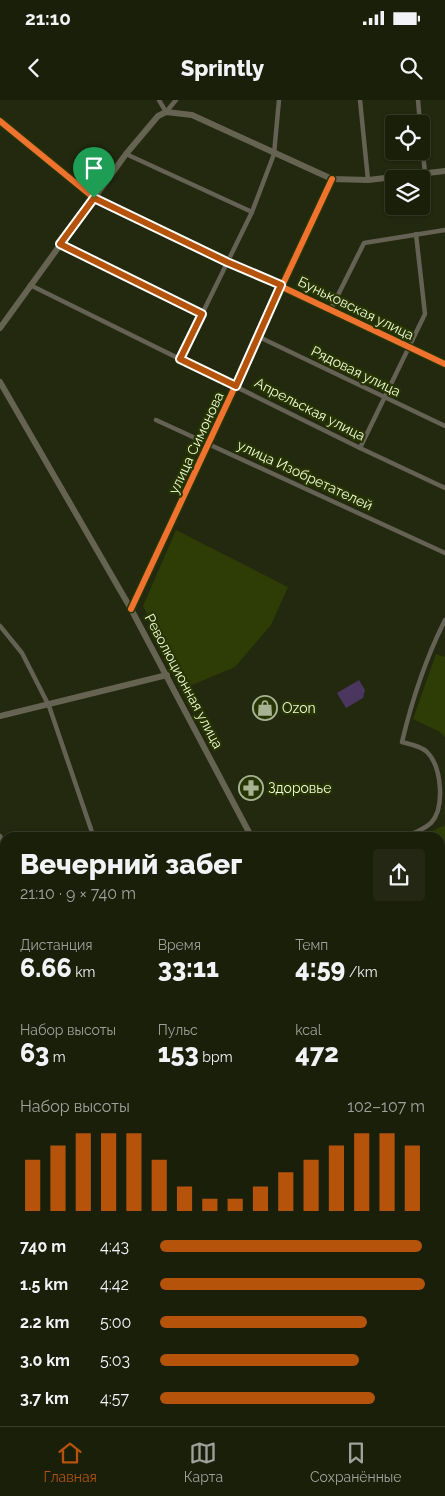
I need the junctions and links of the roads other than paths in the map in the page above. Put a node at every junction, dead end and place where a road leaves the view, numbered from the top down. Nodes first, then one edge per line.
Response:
1 (159, 100) edge
2 (176, 100) edge
3 (279, 100) edge
4 (360, 100) edge
5 (418, 100) edge
6 (166, 112) junction
7 (419, 115) edge
8 (0, 121) edge
9 (126, 154) junction
10 (274, 154) junction
11 (445, 171) edge
12 (430, 172) edge
13 (385, 178) edge
14 (332, 179) junction
15 (368, 180) junction
16 (94, 198) junction
17 (252, 212) junction
18 (445, 230) edge
19 (416, 234) junction
20 (60, 244) junction
21 (227, 262) junction
22 (30, 285) junction
23 (281, 285) junction
24 (331, 309) junction
25 (202, 314) junction
26 (0, 328) edge
27 (257, 336) junction
28 (410, 349) junction
29 (180, 359) junction
30 (445, 364) edge
31 (0, 382) edge
32 (236, 386) junction
33 (384, 398) junction
34 (156, 420) dead end
35 (445, 426) edge
36 (210, 443) junction
37 (360, 448) junction
38 (445, 488) edge
39 (445, 553) edge
40 (131, 608) junction
41 (445, 620) edge
42 (0, 626) edge
43 (167, 675) junction
44 (49, 706) junction
45 (0, 716) edge
46 (443, 795) edge
47 (92, 832) edge
48 (249, 832) edge
49 (414, 832) edge

1 - 6 street
2 - 6 street
3 - 10 street
4 - 15 street
5 - 7 street
6 - 9 main road
6 - 10 main road
8 - 16 street, Буньковская улица
9 - 16 main road
9 - 17 street
10 - 14 main road
10 - 17 street
11 - 12 main road
13 - 15 main road
14 - 15 main road
14 - 23 street, улица Симонова
16 - 20 main road
16 - 21 street, Буньковская улица
17 - 21 street
18 - 19 street
19 - 24 street
19 - 28 street
20 - 22 main road
20 - 25 street
21 - 23 street, Буньковская улица
21 - 25 street
22 - 26 main road
22 - 29 street, Апрельская улица
23 - 24 street, Буньковская улица
23 - 27 street, улица Симонова
24 - 28 street, Буньковская улица
25 - 29 street
27 - 32 street, улица Симонова
27 - 33 street, Рядовая улица
28 - 30 street, Буньковская улица
28 - 33 street
29 - 32 street, Апрельская улица
31 - 40 main road, Революционная улица
32 - 36 street, улица Симонова
32 - 37 street, Апрельская улица
33 - 35 street, Рядовая улица
33 - 37 street
34 - 36 street, улица Изобретателей
36 - 39 street, улица Изобретателей
36 - 40 street, улица Симонова
37 - 38 street, Апрельская улица
40 - 43 main road, Революционная улица
41 - 46 street
42 - 44 street
43 - 44 main road
43 - 48 main road, Революционная улица
44 - 45 main road
44 - 47 street
46 - 49 street

